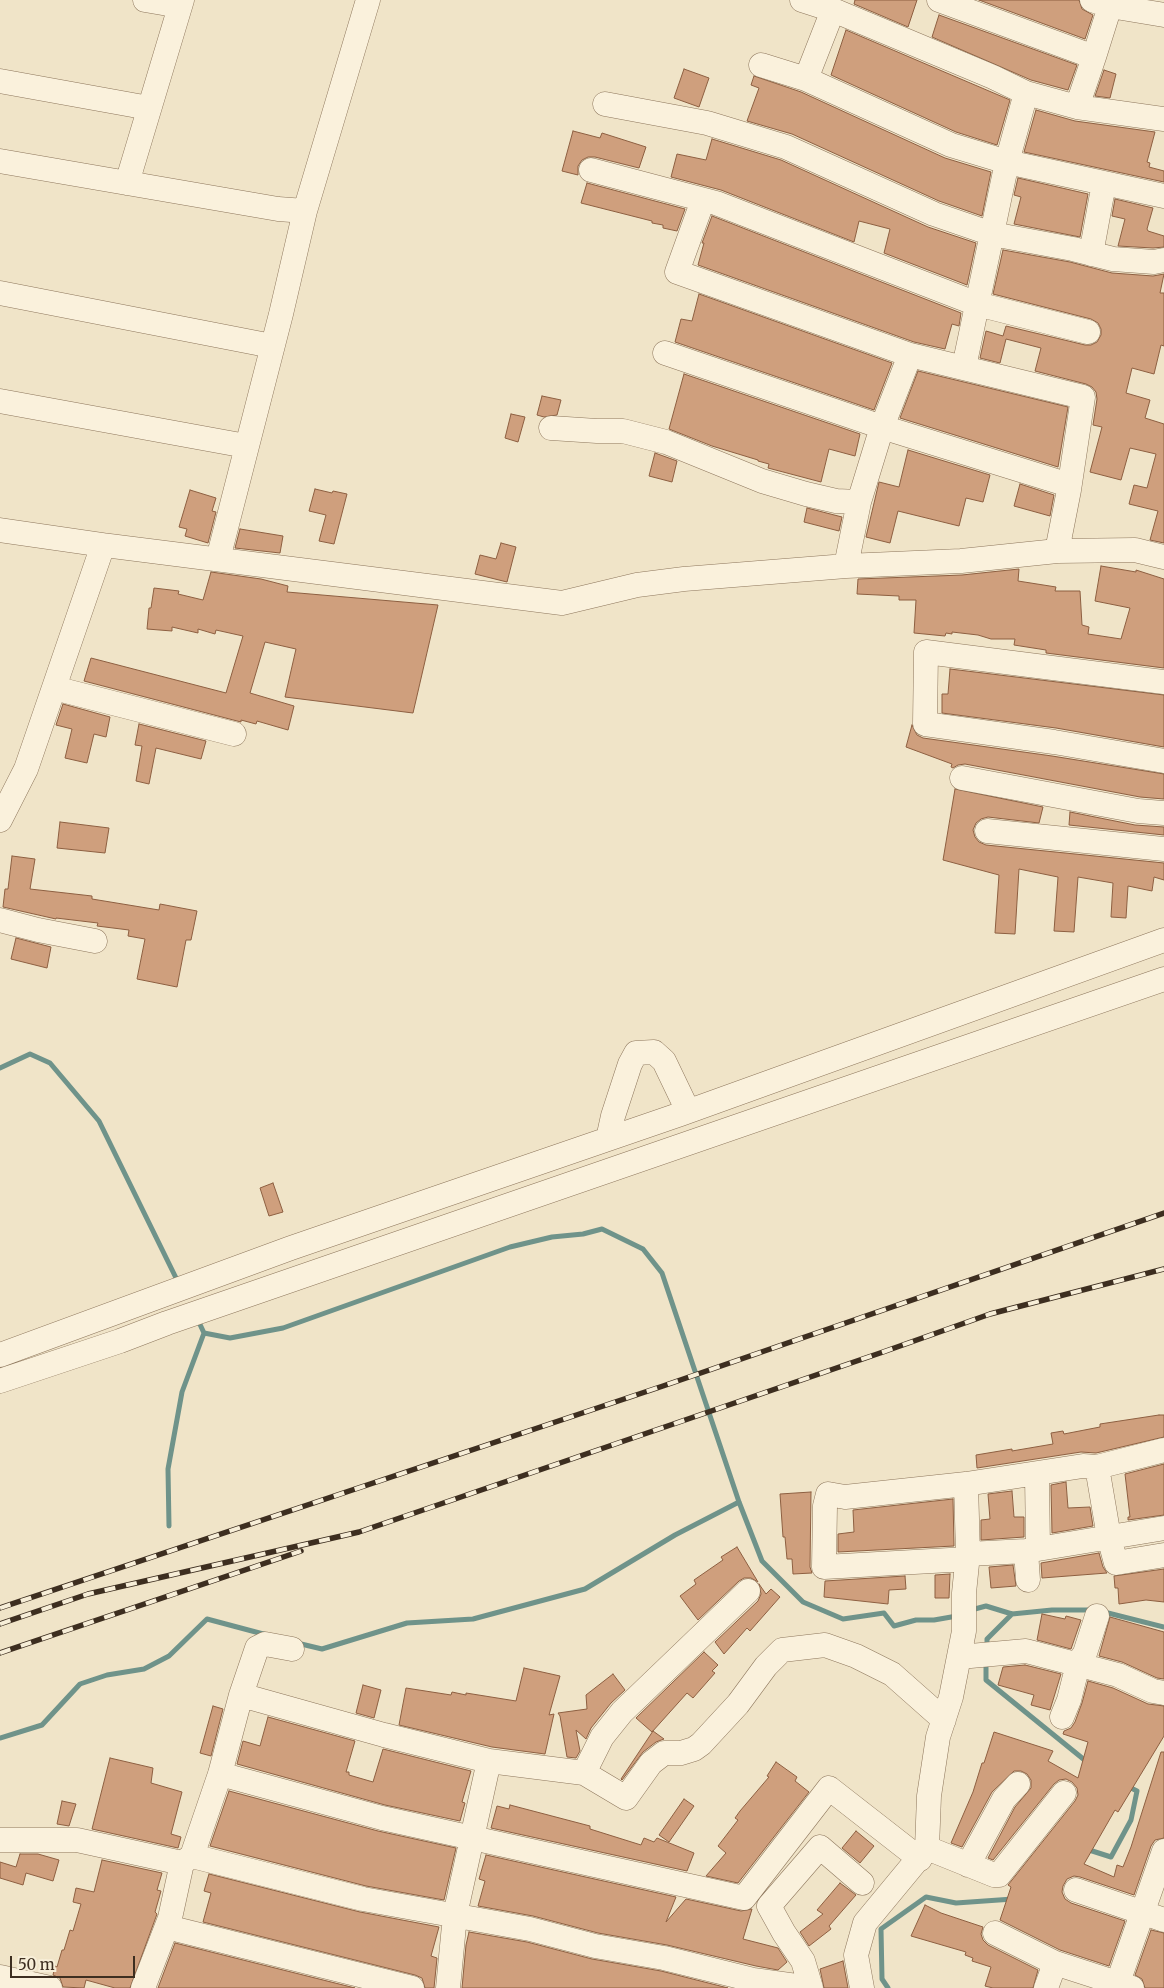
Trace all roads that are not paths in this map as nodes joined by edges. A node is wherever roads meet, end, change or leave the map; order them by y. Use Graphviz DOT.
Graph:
graph roads {
  1 [pos="145,0"];
  2 [pos="368,0"];
  3 [pos="802,0"];
  4 [pos="939,0"];
  5 [pos="1098,2"];
  6 [pos="181,3"];
  7 [pos="833,10"];
  8 [pos="1164,15"];
  9 [pos="1094,57"];
  10 [pos="761,65"];
  11 [pos="806,79"];
  12 [pos="0,81"];
  13 [pos="1026,94"];
  14 [pos="605,104"];
  15 [pos="1077,107"];
  16 [pos="149,108"];
  17 [pos="1164,119"];
  18 [pos="0,161"];
  19 [pos="1007,162"];
  20 [pos="591,170"];
  21 [pos="127,183"];
  22 [pos="1104,183"];
  23 [pos="1164,196"];
  24 [pos="703,200"];
  25 [pos="305,210"];
  26 [pos="992,234"];
  27 [pos="1091,254"];
  28 [pos="1164,260"];
  29 [pos="0,293"];
  30 [pos="977,304"];
  31 [pos="1088,332"];
  32 [pos="272,346"];
  33 [pos="665,354"];
  34 [pos="910,355"];
  35 [pos="964,367"];
  36 [pos="0,401"];
  37 [pos="882,427"];
  38 [pos="551,428"];
  39 [pos="246,446"];
  40 [pos="1069,484"];
  41 [pos="859,502"];
  42 [pos="0,530"];
  43 [pos="103,545"];
  44 [pos="1057,551"];
  45 [pos="1164,557"];
  46 [pos="218,559"];
  47 [pos="846,566"];
  48 [pos="1164,682"];
  49 [pos="54,688"];
  50 [pos="234,734"];
  51 [pos="1164,761"];
  52 [pos="962,778"];
  53 [pos="1164,813"];
  54 [pos="0,820"];
  55 [pos="987,831"];
  56 [pos="1164,849"];
  57 [pos="0,920"];
  58 [pos="95,940"];
  59 [pos="1164,940"];
  60 [pos="1164,979"];
  61 [pos="688,1111"];
  62 [pos="608,1139"];
  63 [pos="0,1355"];
  64 [pos="0,1381"];
  65 [pos="1164,1450"];
  66 [pos="1097,1467"];
  67 [pos="1037,1474"];
  68 [pos="966,1484"];
  69 [pos="1164,1528"];
  70 [pos="1109,1537"];
  71 [pos="1032,1550"];
  72 [pos="1164,1556"];
  73 [pos="968,1557"];
  74 [pos="1028,1580"];
  75 [pos="748,1591"];
  76 [pos="1098,1616"];
  77 [pos="292,1649"];
  78 [pos="959,1657"];
  79 [pos="1078,1664"];
  80 [pos="1164,1693"];
  81 [pos="241,1695"];
  82 [pos="1062,1716"];
  83 [pos="944,1720"];
  84 [pos="489,1761"];
  85 [pos="220,1774"];
  86 [pos="584,1774"];
  87 [pos="1018,1784"];
  88 [pos="1064,1793"];
  89 [pos="471,1838"];
  90 [pos="0,1840"];
  91 [pos="1164,1851"];
  92 [pos="923,1853"];
  93 [pos="187,1859"];
  94 [pos="968,1865"];
  95 [pos="862,1883"];
  96 [pos="1076,1890"];
  97 [pos="455,1915"];
  98 [pos="1153,1916"];
  99 [pos="166,1927"];
  100 [pos="995,1933"];
  101 [pos="1055,1963"];
  102 [pos="7,1981"];
  103 [pos="1122,1986"];
  104 [pos="43,1987"];
  105 [pos="143,1988"];
  106 [pos="412,1988"];
  107 [pos="448,1988"];
  108 [pos="862,1988"];
  109 [pos="1046,1988"];
  1 -- 6 [label="street"];
  2 -- 25 [label="street"];
  3 -- 7 [label="street"];
  4 -- 9 [label="street"];
  5 -- 8 [label="street"];
  5 -- 9 [label="street"];
  6 -- 16 [label="street"];
  7 -- 11 [label="street"];
  7 -- 13 [label="street"];
  9 -- 15 [label="street"];
  10 -- 11 [label="street"];
  11 -- 19 [label="street"];
  12 -- 16 [label="street"];
  13 -- 15 [label="street"];
  13 -- 19 [label="street"];
  14 -- 26 [label="street"];
  15 -- 17 [label="street"];
  16 -- 21 [label="street"];
  18 -- 21 [label="street"];
  19 -- 22 [label="street"];
  19 -- 26 [label="street"];
  20 -- 24 [label="street"];
  21 -- 25 [label="street"];
  22 -- 23 [label="street"];
  22 -- 27 [label="street"];
  24 -- 30 [label="street"];
  24 -- 34 [label="street"];
  25 -- 32 [label="street"];
  26 -- 27 [label="street"];
  26 -- 30 [label="street"];
  27 -- 28 [label="street"];
  29 -- 32 [label="street"];
  30 -- 31 [label="street"];
  30 -- 35 [label="street"];
  32 -- 39 [label="street"];
  33 -- 37 [label="street"];
  34 -- 35 [label="street"];
  34 -- 37 [label="street"];
  35 -- 40 [label="street"];
  36 -- 39 [label="street"];
  37 -- 40 [label="street"];
  37 -- 41 [label="street"];
  38 -- 41 [label="street"];
  39 -- 46 [label="street"];
  40 -- 44 [label="street"];
  41 -- 47 [label="street"];
  42 -- 43 [label="street"];
  43 -- 46 [label="street"];
  43 -- 49 [label="street"];
  44 -- 45 [label="street"];
  44 -- 47 [label="street"];
  46 -- 47 [label="street"];
  48 -- 51 [label="street"];
  49 -- 50 [label="street"];
  49 -- 54 [label="street"];
  52 -- 53 [label="street"];
  55 -- 56 [label="street"];
  57 -- 58 [label="street"];
  59 -- 61 [label="street"];
  60 -- 64 [label="street"];
  61 -- 62 [label="street"];
  61 -- 62 [label="street"];
  62 -- 63 [label="street"];
  65 -- 66 [label="street"];
  66 -- 67 [label="street"];
  66 -- 70 [label="street"];
  67 -- 68 [label="street"];
  67 -- 71 [label="street"];
  68 -- 73 [label="street"];
  68 -- 73 [label="street"];
  69 -- 70 [label="street"];
  70 -- 71 [label="street"];
  70 -- 72 [label="street"];
  71 -- 73 [label="street"];
  71 -- 74 [label="street"];
  73 -- 78 [label="street"];
  75 -- 86 [label="street"];
  76 -- 79 [label="street"];
  77 -- 81 [label="street"];
  78 -- 79 [label="street"];
  78 -- 83 [label="street"];
  79 -- 80 [label="street"];
  79 -- 82 [label="street"];
  81 -- 84 [label="street"];
  81 -- 85 [label="street"];
  83 -- 86 [label="street"];
  83 -- 92 [label="street"];
  84 -- 86 [label="street"];
  84 -- 89 [label="street"];
  85 -- 89 [label="street"];
  85 -- 93 [label="street"];
  87 -- 94 [label="street"];
  88 -- 94 [label="street"];
  89 -- 92 [label="street"];
  89 -- 97 [label="street"];
  90 -- 93 [label="street"];
  91 -- 98 [label="street"];
  92 -- 94 [label="street"];
  92 -- 108 [label="street"];
  93 -- 97 [label="street"];
  93 -- 99 [label="street"];
  95 -- 97 [label="street"];
  96 -- 98 [label="street"];
  97 -- 107 [label="street"];
  98 -- 103 [label="street"];
  99 -- 105 [label="street"];
  99 -- 106 [label="street"];
  100 -- 101 [label="street"];
  101 -- 103 [label="street"];
  101 -- 109 [label="street"];
  102 -- 104 [label="street"];
}
